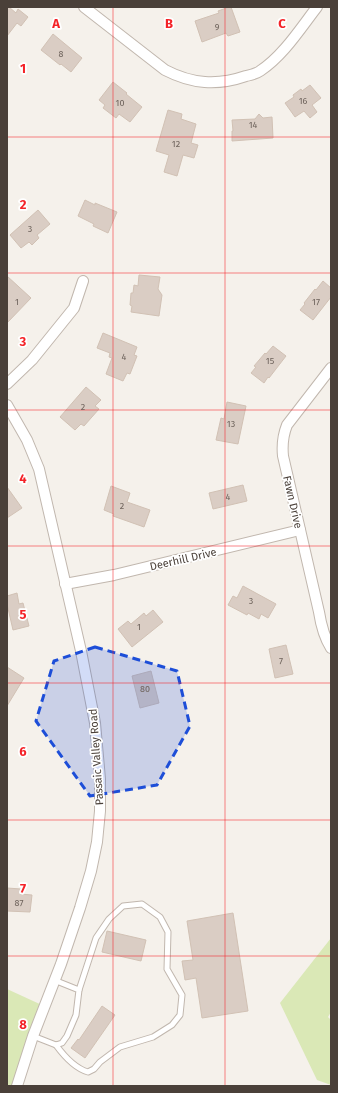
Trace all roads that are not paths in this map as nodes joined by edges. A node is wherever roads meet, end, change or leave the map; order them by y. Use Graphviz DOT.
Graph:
graph roads {
  1 [pos="84,7"];
  2 [pos="318,7"];
  3 [pos="83,281"];
  4 [pos="331,368"];
  5 [pos="7,384"];
  6 [pos="7,405"];
  7 [pos="300,530"];
  8 [pos="65,584"];
  9 [pos="331,648"];
  10 [pos="54,980"];
  11 [pos="79,990"];
  12 [pos="33,1036"];
  13 [pos="56,1045"];
  14 [pos="17,1086"];
  1 -- 2 [label="street"];
  3 -- 5 [label="street"];
  4 -- 7 [label="street, Fawn Drive"];
  6 -- 8 [label="street, Passaic Valley Road"];
  7 -- 8 [label="street, Deerhill Drive"];
  7 -- 9 [label="street, Fawn Drive"];
  8 -- 10 [label="street, Passaic Valley Road"];
  10 -- 11 [label="lane"];
  10 -- 12 [label="street, Passaic Valley Road"];
  11 -- 13 [label="lane"];
  11 -- 13 [label="lane"];
  12 -- 13 [label="lane"];
  12 -- 14 [label="street, Passaic Valley Road"];
}
